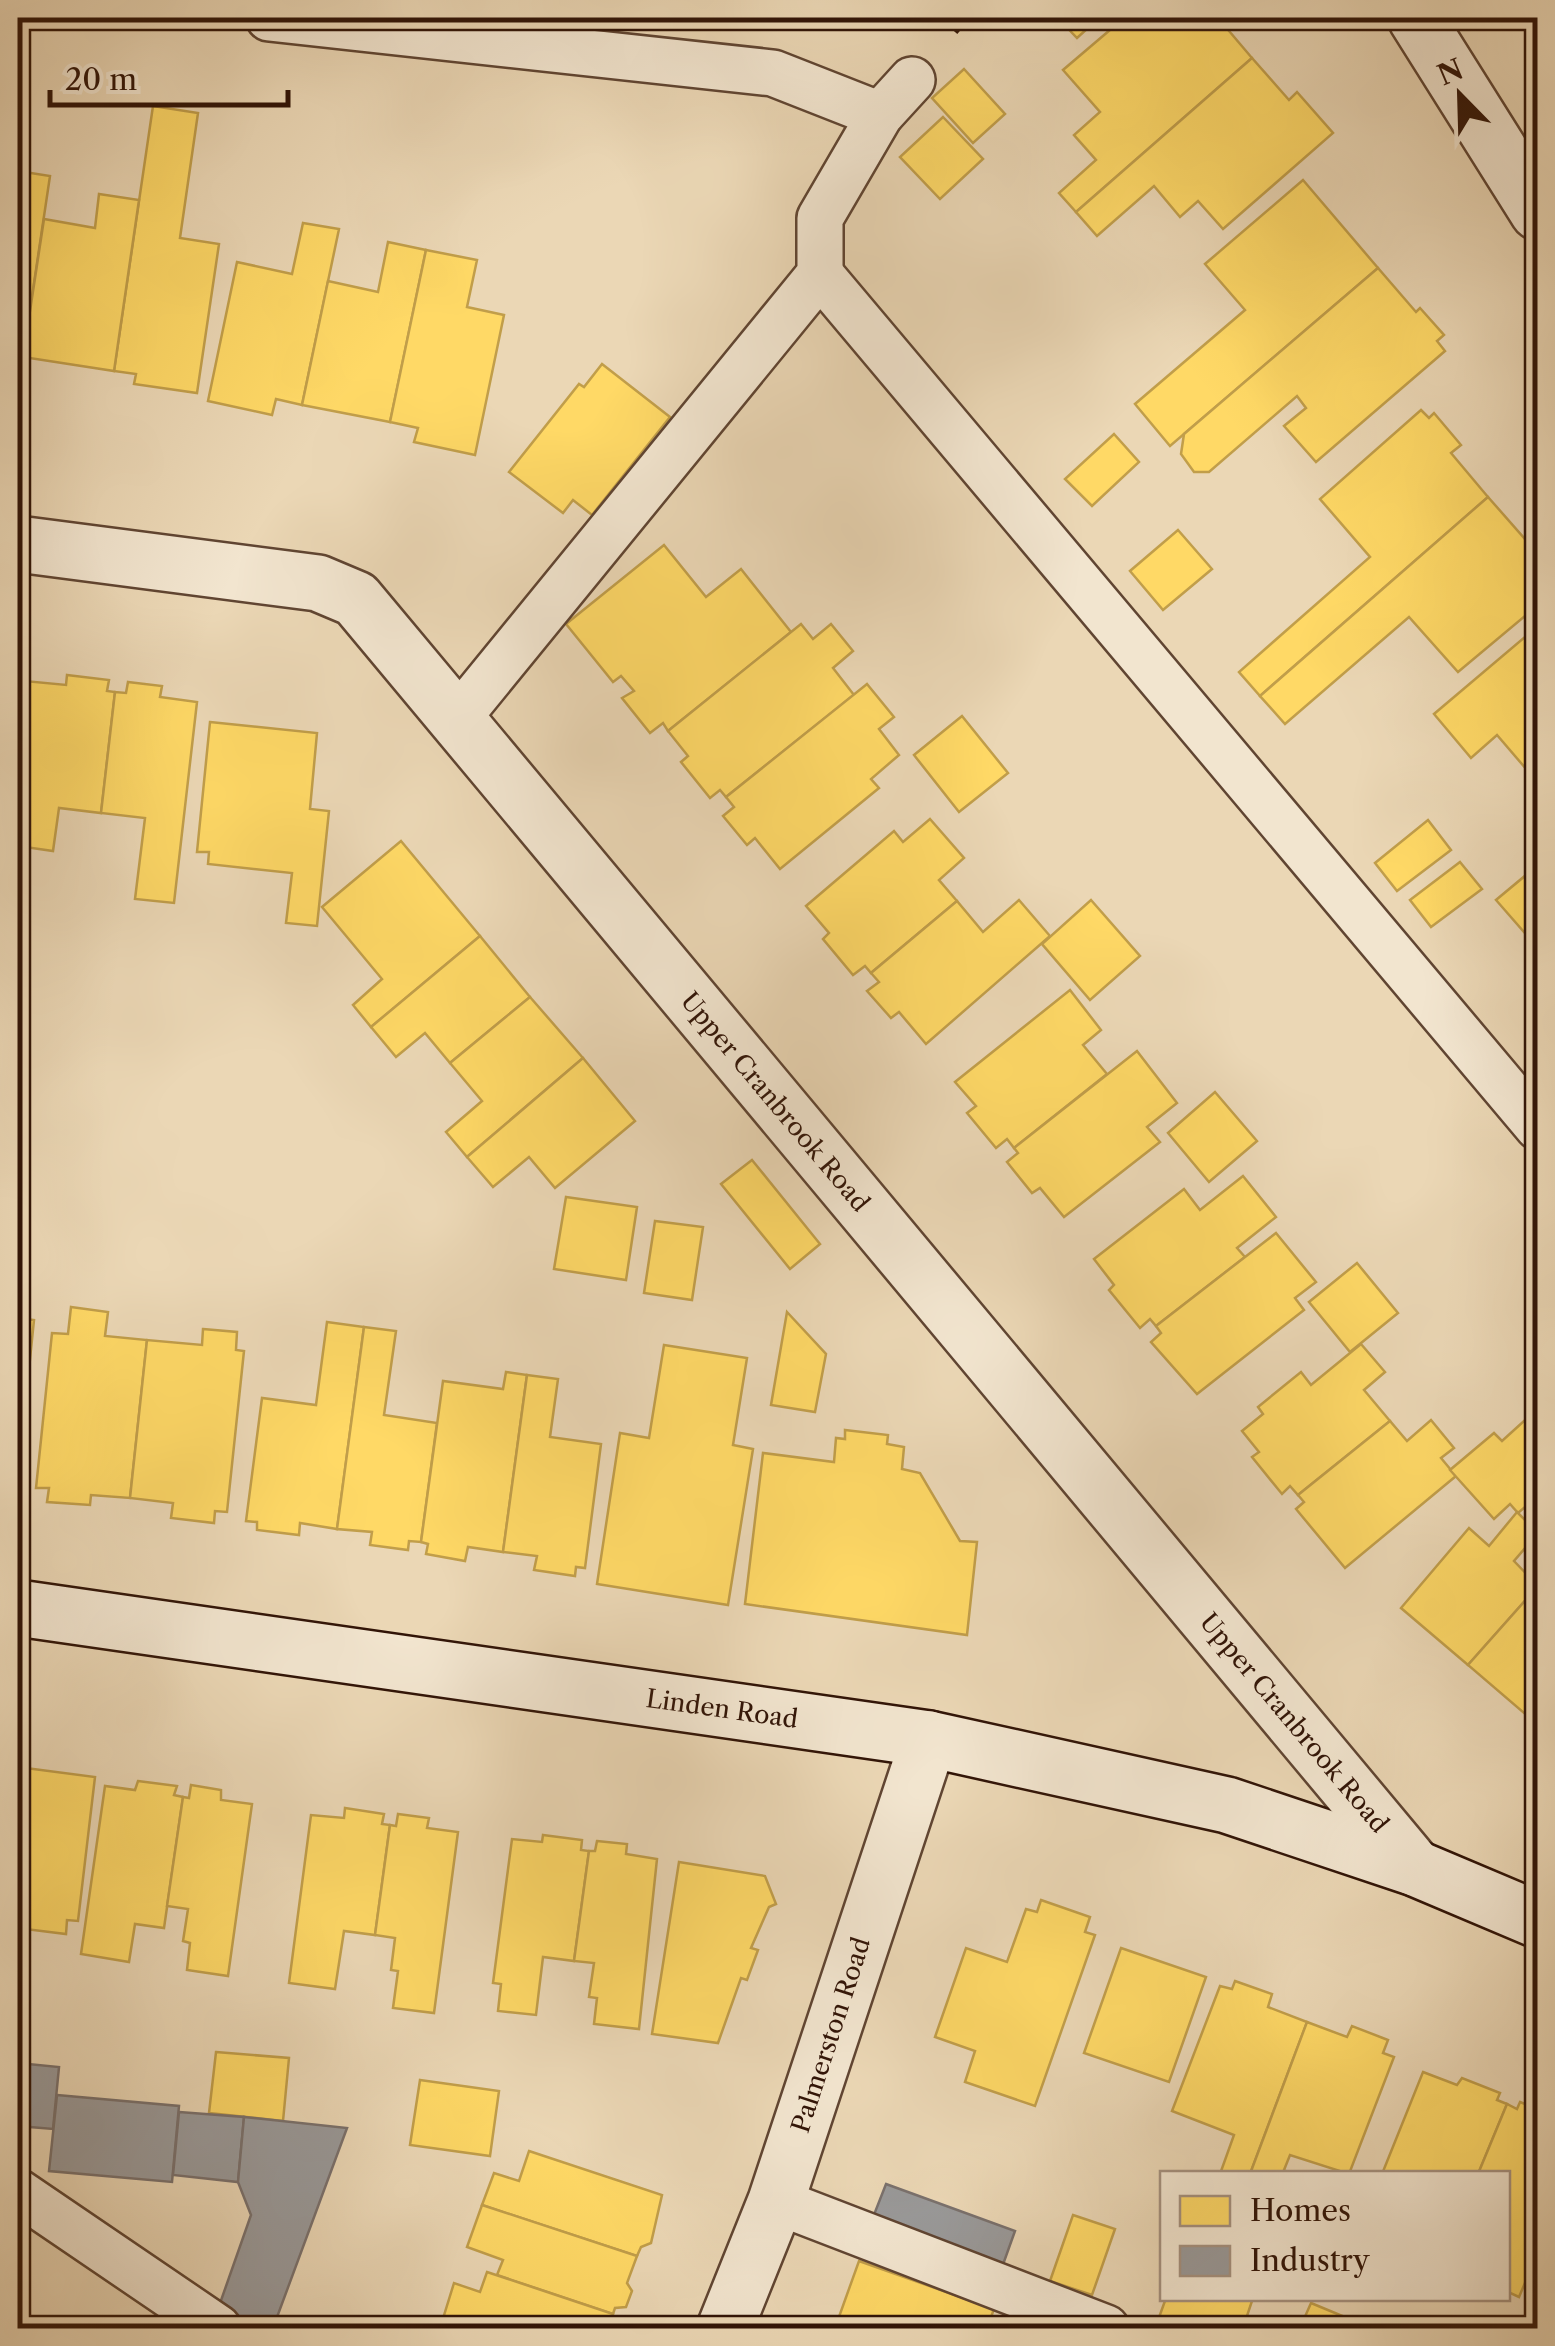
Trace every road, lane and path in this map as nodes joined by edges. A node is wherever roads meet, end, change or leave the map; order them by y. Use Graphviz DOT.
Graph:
graph roads {
  1 [pos="269,18"];
  2 [pos="1416,18"];
  3 [pos="912,80"];
  4 [pos="880,115"];
  5 [pos="1538,212"];
  6 [pos="820,274"];
  7 [pos="18,544"];
  8 [pos="456,720"];
  9 [pos="1538,1127"];
  10 [pos="18,1608"];
  11 [pos="929,1739"];
  12 [pos="1415,1868"];
  13 [pos="1538,1920"];
  14 [pos="18,2192"];
  15 [pos="776,2201"];
  16 [pos="218,2328"];
  17 [pos="725,2328"];
  18 [pos="1106,2328"];
  1 -- 4 [label="lane"];
  2 -- 5 [label="street"];
  3 -- 4 [label="lane"];
  4 -- 6 [label="lane"];
  6 -- 8 [label="lane"];
  6 -- 9 [label="lane"];
  7 -- 8 [label="street, Upper Cranbrook Road"];
  8 -- 12 [label="street, Upper Cranbrook Road"];
  10 -- 11 [label="street, Linden Road"];
  11 -- 12 [label="street, Linden Road"];
  11 -- 15 [label="street, Palmerston Road"];
  12 -- 13 [label="street, Linden Road"];
  14 -- 16 [label="lane"];
  15 -- 17 [label="street, Palmerston Road"];
  15 -- 18 [label="lane"];
}
